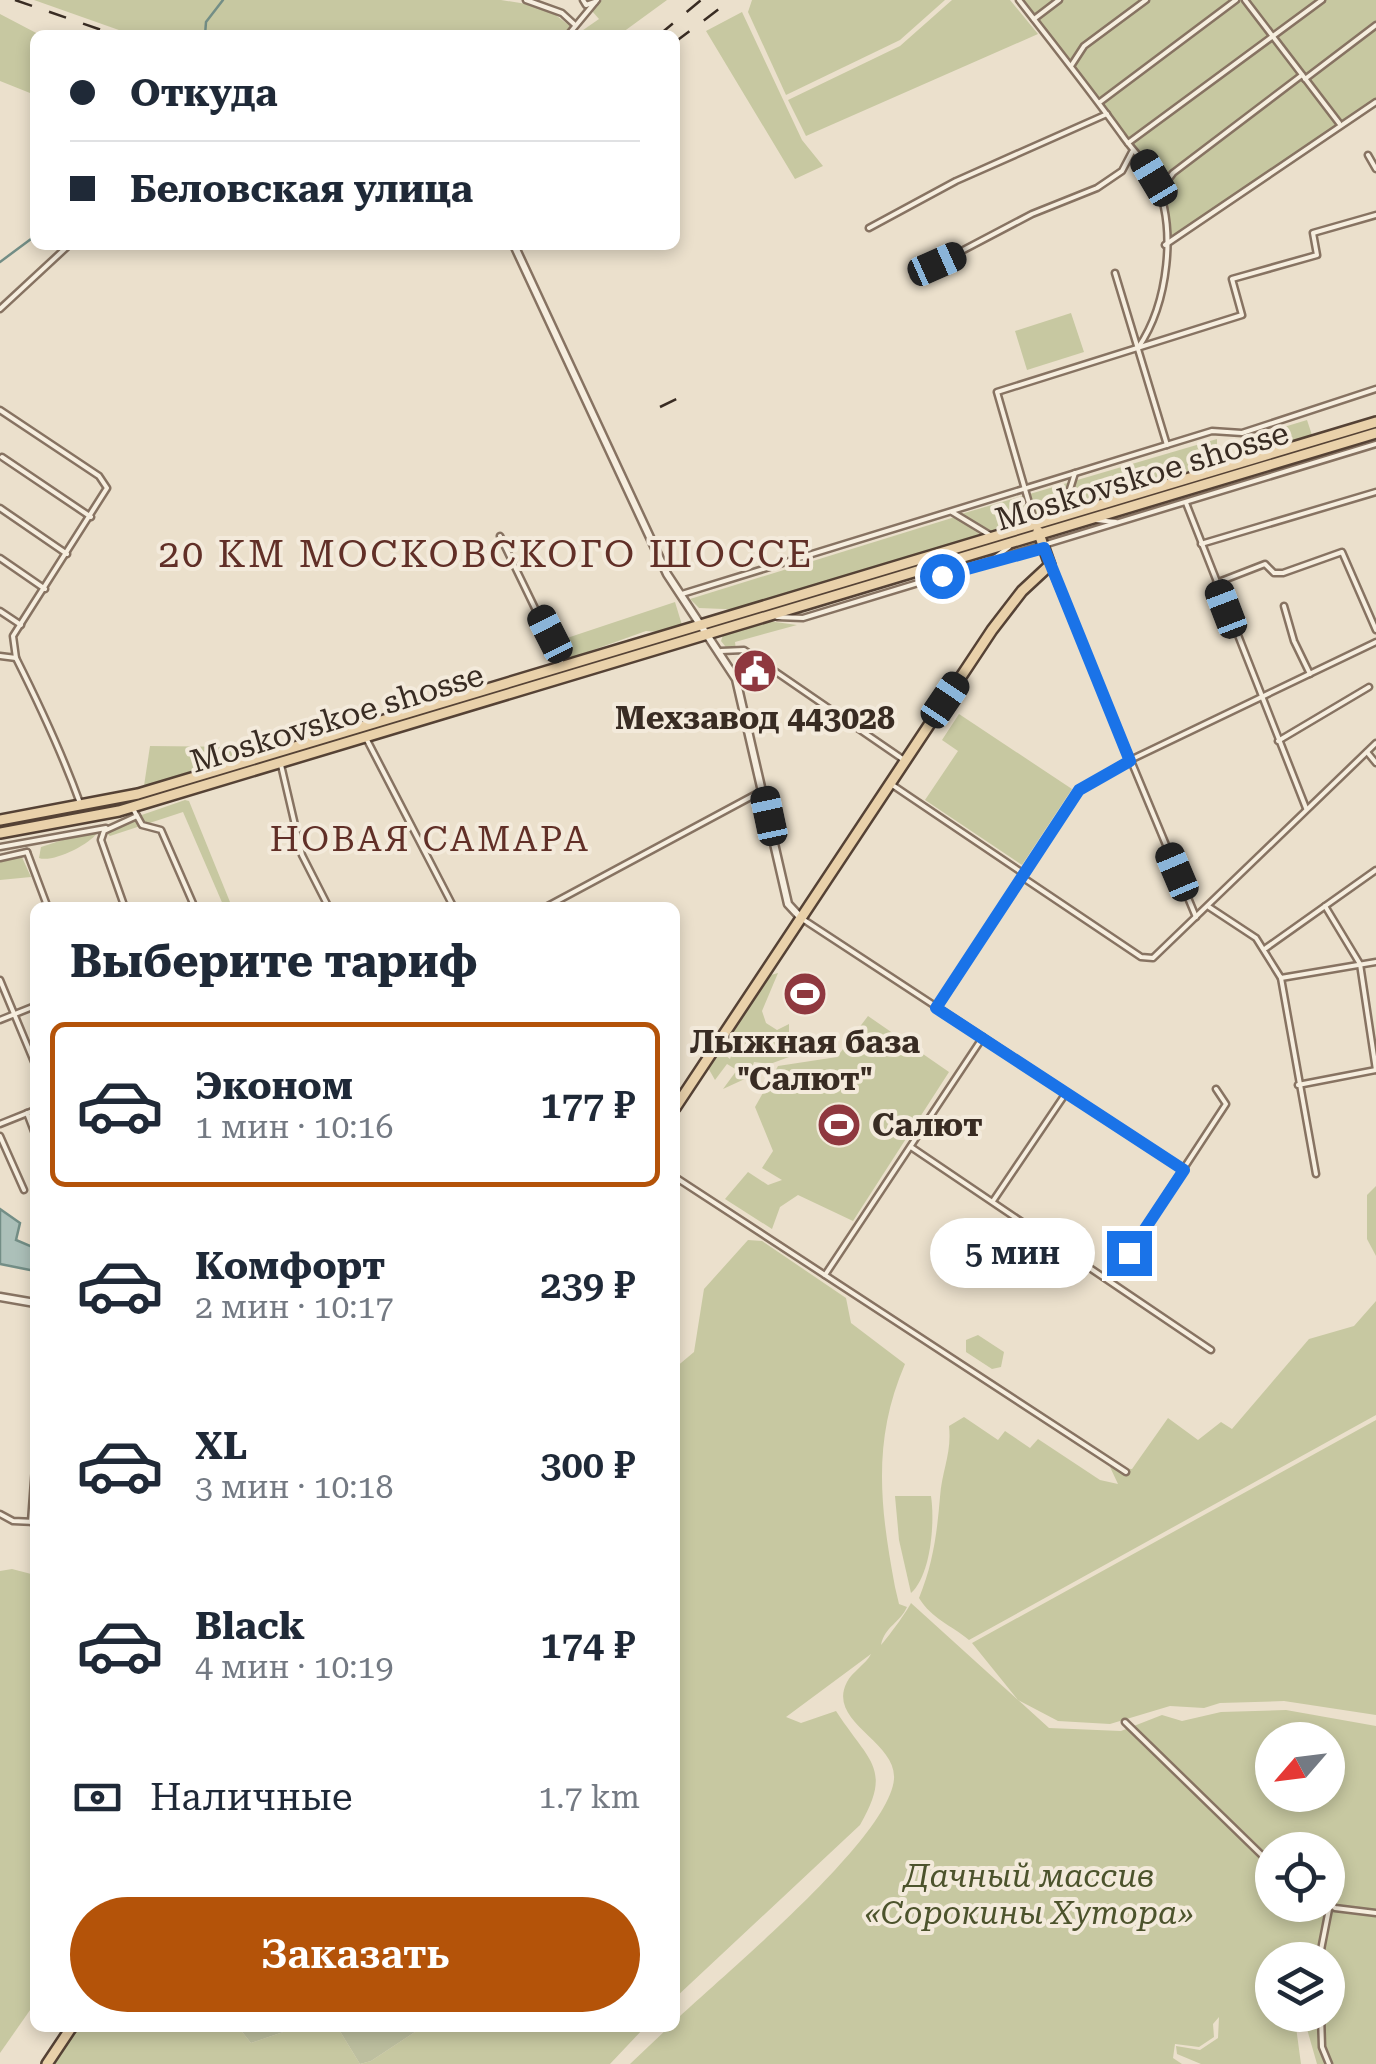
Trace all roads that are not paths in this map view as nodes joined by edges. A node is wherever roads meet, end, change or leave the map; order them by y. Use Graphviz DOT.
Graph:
graph roads {
  1 [pos="526,0"];
  2 [pos="582,0"];
  3 [pos="1020,0"];
  4 [pos="1059,0"];
  5 [pos="1146,0"];
  6 [pos="1236,0"];
  7 [pos="1245,0"];
  8 [pos="1322,0"];
  9 [pos="596,1"];
  10 [pos="1034,19"];
  11 [pos="574,24"];
  12 [pos="1376,25"];
  13 [pos="571,30"];
  14 [pos="1272,37"];
  15 [pos="1071,66"];
  16 [pos="1304,77"];
  17 [pos="1099,102"];
  18 [pos="1376,102"];
  19 [pos="1107,114"];
  20 [pos="1340,125"];
  21 [pos="1128,144"];
  22 [pos="1133,150"];
  23 [pos="1368,155"];
  24 [pos="1376,169"];
  25 [pos="1159,192"];
  26 [pos="1376,215"];
  27 [pos="869,228"];
  28 [pos="1165,245"];
  29 [pos="64,250"];
  30 [pos="516,250"];
  31 [pos="1115,272"];
  32 [pos="914,276"];
  33 [pos="0,308"];
  34 [pos="1138,348"];
  35 [pos="1376,389"];
  36 [pos="0,410"];
  37 [pos="1372,428"];
  38 [pos="1355,433"];
  39 [pos="1376,444"];
  40 [pos="1166,445"];
  41 [pos="2,457"];
  42 [pos="1258,468"];
  43 [pos="1075,473"];
  44 [pos="1234,486"];
  45 [pos="1024,488"];
  46 [pos="1376,492"];
  47 [pos="1186,502"];
  48 [pos="0,508"];
  49 [pos="952,512"];
  50 [pos="1062,516"];
  51 [pos="91,517"];
  52 [pos="1090,520"];
  53 [pos="1121,522"];
  54 [pos="1037,529"];
  55 [pos="500,536"];
  56 [pos="993,536"];
  57 [pos="1015,542"];
  58 [pos="1201,544"];
  59 [pos="1044,548"];
  60 [pos="67,554"];
  61 [pos="0,558"];
  62 [pos="989,562"];
  63 [pos="1050,565"];
  64 [pos="1216,583"];
  65 [pos="46,589"];
  66 [pos="678,595"];
  67 [pos="1284,606"];
  68 [pos="0,611"];
  69 [pos="765,616"];
  70 [pos="21,625"];
  71 [pos="703,629"];
  72 [pos="1376,630"];
  73 [pos="1376,642"];
  74 [pos="721,651"];
  75 [pos="0,656"];
  76 [pos="16,658"];
  77 [pos="562,666"];
  78 [pos="1310,674"];
  79 [pos="1368,688"];
  80 [pos="1260,698"];
  81 [pos="363,731"];
  82 [pos="1277,741"];
  83 [pos="1376,743"];
  84 [pos="1367,752"];
  85 [pos="904,760"];
  86 [pos="280,761"];
  87 [pos="1130,761"];
  88 [pos="1376,763"];
  89 [pos="890,783"];
  90 [pos="763,790"];
  91 [pos="116,799"];
  92 [pos="137,805"];
  93 [pos="81,807"];
  94 [pos="1306,808"];
  95 [pos="119,811"];
  96 [pos="0,820"];
  97 [pos="116,826"];
  98 [pos="0,833"];
  99 [pos="28,843"];
  100 [pos="0,847"];
  101 [pos="27,852"];
  102 [pos="0,858"];
  103 [pos="1376,870"];
  104 [pos="1023,876"];
  105 [pos="46,902"];
  106 [pos="123,902"];
  107 [pos="192,902"];
  108 [pos="326,902"];
  109 [pos="451,902"];
  110 [pos="555,902"];
  111 [pos="1207,906"];
  112 [pos="1325,906"];
  113 [pos="1196,917"];
  114 [pos="802,918"];
  115 [pos="1264,950"];
  116 [pos="1376,962"];
  117 [pos="1360,964"];
  118 [pos="1281,978"];
  119 [pos="0,980"];
  120 [pos="30,1008"];
  121 [pos="936,1008"];
  122 [pos="15,1014"];
  123 [pos="0,1020"];
  124 [pos="982,1037"];
  125 [pos="30,1052"];
  126 [pos="1376,1070"];
  127 [pos="1298,1085"];
  128 [pos="1216,1089"];
  129 [pos="1066,1093"];
  130 [pos="680,1101"];
  131 [pos="30,1112"];
  132 [pos="27,1113"];
  133 [pos="30,1121"];
  134 [pos="0,1124"];
  135 [pos="0,1136"];
  136 [pos="911,1148"];
  137 [pos="1184,1170"];
  138 [pos="1316,1174"];
  139 [pos="680,1179"];
  140 [pos="24,1190"];
  141 [pos="992,1202"];
  142 [pos="824,1277"];
  143 [pos="1110,1281"];
  144 [pos="0,1297"];
  145 [pos="30,1302"];
  146 [pos="1212,1350"];
  147 [pos="1126,1472"];
  148 [pos="0,1514"];
  149 [pos="30,1522"];
  150 [pos="1125,1722"];
  151 [pos="1255,1848"];
  152 [pos="1345,1906"];
  153 [pos="1376,1912"];
  154 [pos="68,2032"];
  155 [pos="1322,2032"];
  156 [pos="47,2064"];
  157 [pos="1329,2064"];
  1 -- 11 [label="street"];
  2 -- 9 [label="street"];
  3 -- 10 [label="street"];
  4 -- 10 [label="street"];
  5 -- 15 [label="street"];
  6 -- 17 [label="street"];
  7 -- 14 [label="street"];
  8 -- 14 [label="street"];
  9 -- 11 [label="street"];
  10 -- 15 [label="street"];
  11 -- 13 [label="street"];
  12 -- 16 [label="street"];
  14 -- 16 [label="street"];
  14 -- 21 [label="street"];
  15 -- 17 [label="street"];
  16 -- 20 [label="street"];
  16 -- 25 [label="street"];
  17 -- 19 [label="street"];
  18 -- 20 [label="street"];
  19 -- 21 [label="street"];
  19 -- 27 [label="street"];
  20 -- 28 [label="street"];
  21 -- 22 [label="street"];
  22 -- 25 [label="street"];
  22 -- 32 [label="street"];
  23 -- 24 [label="street"];
  25 -- 28 [label="street"];
  26 -- 34 [label="street"];
  28 -- 34 [label="street"];
  29 -- 33 [label="street"];
  30 -- 66 [label="street"];
  31 -- 34 [label="street"];
  34 -- 40 [label="street"];
  34 -- 45 [label="street"];
  35 -- 40 [label="street"];
  36 -- 51 [label="street"];
  37 -- 38 [label="main road, Moskovskoe shosse"];
  38 -- 42 [label="main road, Moskovskoe shosse"];
  38 -- 50 [label="main road, Moskovskoe shosse"];
  39 -- 44 [label="street"];
  40 -- 43 [label="street"];
  41 -- 51 [label="street"];
  42 -- 44 [label="street"];
  42 -- 52 [label="main road, Moskovskoe shosse"];
  43 -- 45 [label="street"];
  43 -- 50 [label="street"];
  44 -- 47 [label="street"];
  45 -- 49 [label="street"];
  45 -- 54 [label="street"];
  46 -- 58 [label="street"];
  47 -- 53 [label="street"];
  47 -- 58 [label="street"];
  48 -- 60 [label="street"];
  49 -- 56 [label="street"];
  49 -- 66 [label="street"];
  50 -- 54 [label="main road, Moskovskoe shosse"];
  51 -- 60 [label="street"];
  52 -- 53 [label="street"];
  52 -- 54 [label="main road, Moskovskoe shosse"];
  53 -- 59 [label="street"];
  54 -- 56 [label="main road, Moskovskoe shosse"];
  54 -- 57 [label="main road, Moskovskoe shosse"];
  54 -- 59 [label="main road"];
  55 -- 77 [label="street"];
  56 -- 71 [label="main road, Moskovskoe shosse"];
  57 -- 62 [label="street"];
  57 -- 69 [label="main road, Moskovskoe shosse"];
  58 -- 64 [label="street"];
  59 -- 62 [label="street"];
  59 -- 63 [label="main road"];
  60 -- 65 [label="street"];
  61 -- 65 [label="street"];
  62 -- 69 [label="street"];
  63 -- 85 [label="main road"];
  63 -- 87 [label="street"];
  64 -- 72 [label="street"];
  64 -- 80 [label="street"];
  65 -- 70 [label="street"];
  66 -- 71 [label="street"];
  67 -- 78 [label="street"];
  68 -- 70 [label="street"];
  69 -- 71 [label="main road, Moskovskoe shosse"];
  70 -- 76 [label="street"];
  71 -- 74 [label="street"];
  71 -- 77 [label="main road, Moskovskoe shosse"];
  71 -- 81 [label="main road, Moskovskoe shosse"];
  73 -- 78 [label="street"];
  74 -- 85 [label="street"];
  74 -- 90 [label="street"];
  75 -- 76 [label="street"];
  76 -- 93 [label="street"];
  77 -- 81 [label="main road, Moskovskoe shosse"];
  78 -- 80 [label="street"];
  79 -- 82 [label="street"];
  80 -- 82 [label="street"];
  80 -- 87 [label="street"];
  81 -- 86 [label="main road, Moskovskoe shosse"];
  81 -- 92 [label="main road, Moskovskoe shosse"];
  81 -- 109 [label="street"];
  82 -- 94 [label="street"];
  83 -- 84 [label="street"];
  84 -- 88 [label="street"];
  84 -- 94 [label="street"];
  85 -- 89 [label="main road"];
  86 -- 92 [label="main road, Moskovskoe shosse"];
  86 -- 108 [label="street"];
  87 -- 104 [label="street"];
  87 -- 113 [label="street"];
  89 -- 104 [label="street"];
  89 -- 114 [label="main road"];
  90 -- 110 [label="street"];
  90 -- 114 [label="street"];
  91 -- 92 [label="main road, Moskovskoe shosse"];
  91 -- 93 [label="main road, Moskovskoe shosse"];
  91 -- 95 [label="main road"];
  92 -- 95 [label="main road, Moskovskoe shosse"];
  92 -- 97 [label="street"];
  92 -- 107 [label="street"];
  93 -- 96 [label="main road, Moskovskoe shosse"];
  94 -- 111 [label="street"];
  95 -- 98 [label="main road, Moskovskoe shosse"];
  97 -- 99 [label="street"];
  97 -- 106 [label="street"];
  99 -- 100 [label="street"];
  99 -- 101 [label="street"];
  101 -- 102 [label="street"];
  101 -- 105 [label="street"];
  103 -- 112 [label="street"];
  104 -- 113 [label="street"];
  104 -- 121 [label="street"];
  111 -- 113 [label="street"];
  111 -- 115 [label="street"];
  112 -- 115 [label="street"];
  112 -- 117 [label="street"];
  114 -- 121 [label="street"];
  114 -- 130 [label="main road"];
  115 -- 118 [label="street"];
  116 -- 117 [label="street"];
  117 -- 118 [label="street"];
  117 -- 126 [label="street"];
  118 -- 127 [label="street"];
  119 -- 122 [label="street"];
  120 -- 122 [label="street"];
  121 -- 124 [label="street"];
  122 -- 123 [label="street"];
  122 -- 125 [label="street"];
  124 -- 129 [label="street"];
  124 -- 136 [label="street"];
  126 -- 127 [label="street"];
  127 -- 138 [label="street"];
  128 -- 137 [label="street"];
  129 -- 137 [label="street"];
  129 -- 141 [label="street"];
  131 -- 132 [label="street"];
  132 -- 133 [label="street"];
  132 -- 134 [label="street"];
  135 -- 140 [label="street"];
  136 -- 141 [label="street"];
  136 -- 142 [label="street"];
  137 -- 143 [label="street"];
  139 -- 142 [label="street"];
  141 -- 143 [label="street"];
  142 -- 147 [label="street"];
  143 -- 146 [label="street"];
  144 -- 145 [label="street"];
  148 -- 149 [label="street"];
  150 -- 151 [label="street"];
  152 -- 153 [label="street"];
  154 -- 156 [label="main road"];
  155 -- 157 [label="street"];
}
